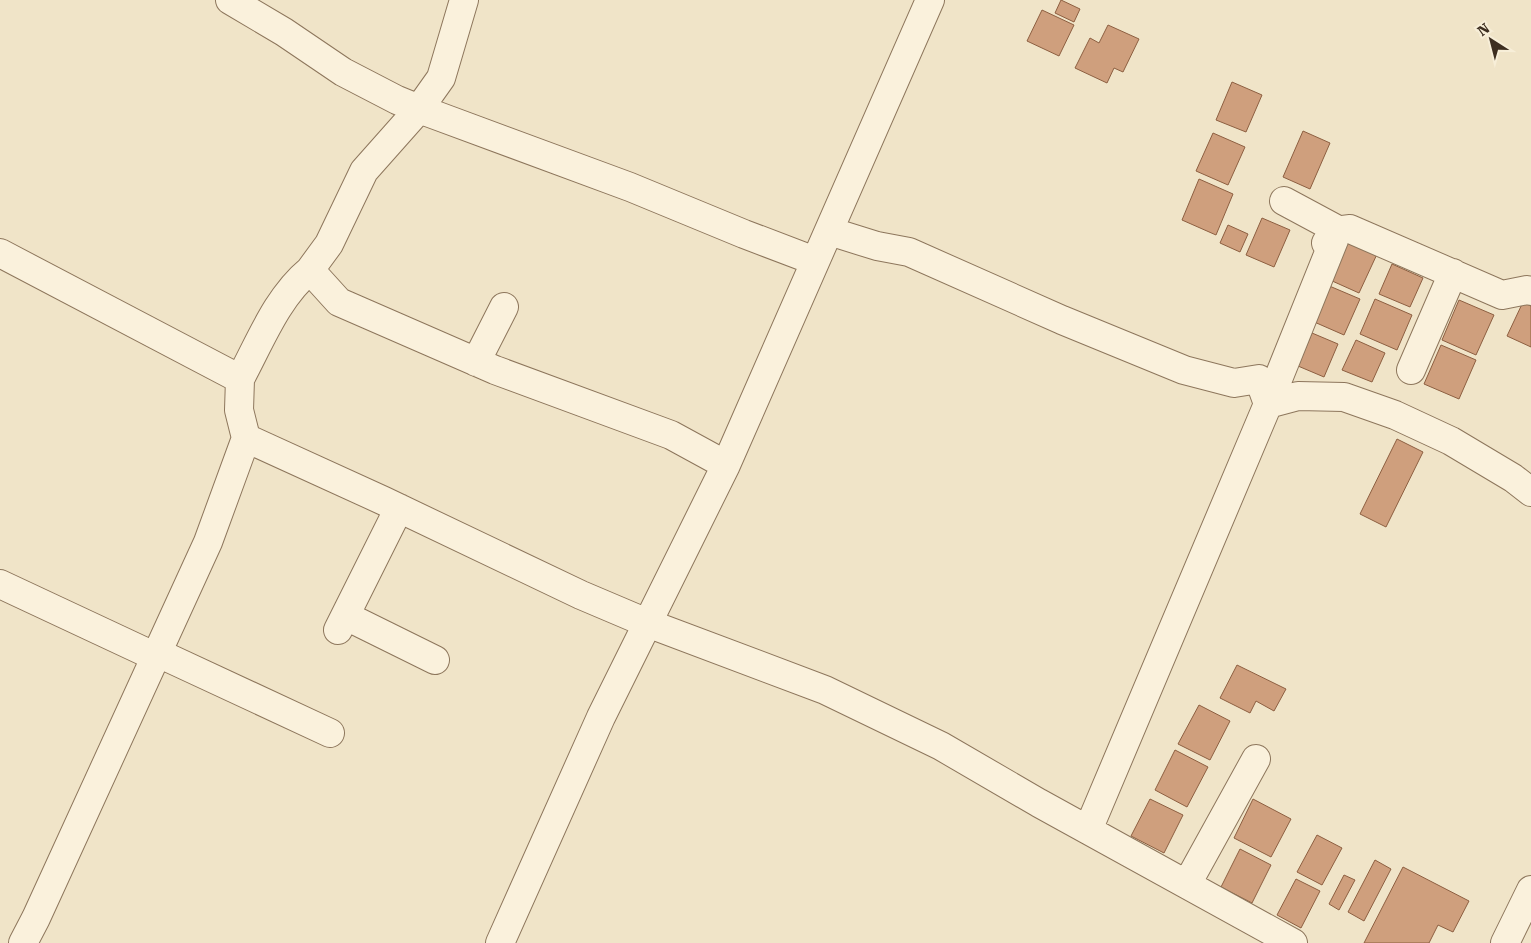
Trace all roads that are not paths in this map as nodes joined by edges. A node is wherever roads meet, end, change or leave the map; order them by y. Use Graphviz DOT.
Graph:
graph roads {
  1 [pos="230,0"];
  2 [pos="464,0"];
  3 [pos="930,0"];
  4 [pos="419,109"];
  5 [pos="1284,201"];
  6 [pos="1338,230"];
  7 [pos="829,231"];
  8 [pos="0,254"];
  9 [pos="816,261"];
  10 [pos="310,270"];
  11 [pos="1453,273"];
  12 [pos="1531,291"];
  13 [pos="504,307"];
  14 [pos="476,362"];
  15 [pos="1411,370"];
  16 [pos="240,379"];
  17 [pos="1259,379"];
  18 [pos="1268,404"];
  19 [pos="246,438"];
  20 [pos="726,465"];
  21 [pos="1531,492"];
  22 [pos="399,508"];
  23 [pos="0,584"];
  24 [pos="647,623"];
  25 [pos="157,655"];
  26 [pos="435,660"];
  27 [pos="330,733"];
  28 [pos="1256,759"];
  29 [pos="1088,830"];
  30 [pos="1187,884"];
  31 [pos="1531,890"];
  32 [pos="23,943"];
  33 [pos="500,943"];
  34 [pos="1293,943"];
  35 [pos="1505,943"];
  1 -- 4 [label="street"];
  2 -- 4 [label="street"];
  3 -- 7 [label="street"];
  4 -- 9 [label="street"];
  4 -- 10 [label="street"];
  5 -- 6 [label="street"];
  6 -- 11 [label="street"];
  6 -- 17 [label="street"];
  6 -- 18 [label="street"];
  7 -- 9 [label="street"];
  7 -- 17 [label="street"];
  8 -- 16 [label="street"];
  9 -- 20 [label="street"];
  10 -- 14 [label="street"];
  10 -- 16 [label="street"];
  11 -- 12 [label="street"];
  11 -- 15 [label="street"];
  13 -- 14 [label="street"];
  14 -- 20 [label="street"];
  16 -- 19 [label="street"];
  17 -- 18 [label="street"];
  18 -- 21 [label="street"];
  18 -- 29 [label="street"];
  19 -- 22 [label="street"];
  19 -- 25 [label="street"];
  20 -- 24 [label="street"];
  22 -- 24 [label="street"];
  22 -- 26 [label="street"];
  23 -- 25 [label="street"];
  24 -- 29 [label="street"];
  24 -- 33 [label="street"];
  25 -- 27 [label="street"];
  25 -- 32 [label="street"];
  28 -- 30 [label="street"];
  29 -- 30 [label="street"];
  30 -- 34 [label="street"];
  31 -- 35 [label="street"];
}
